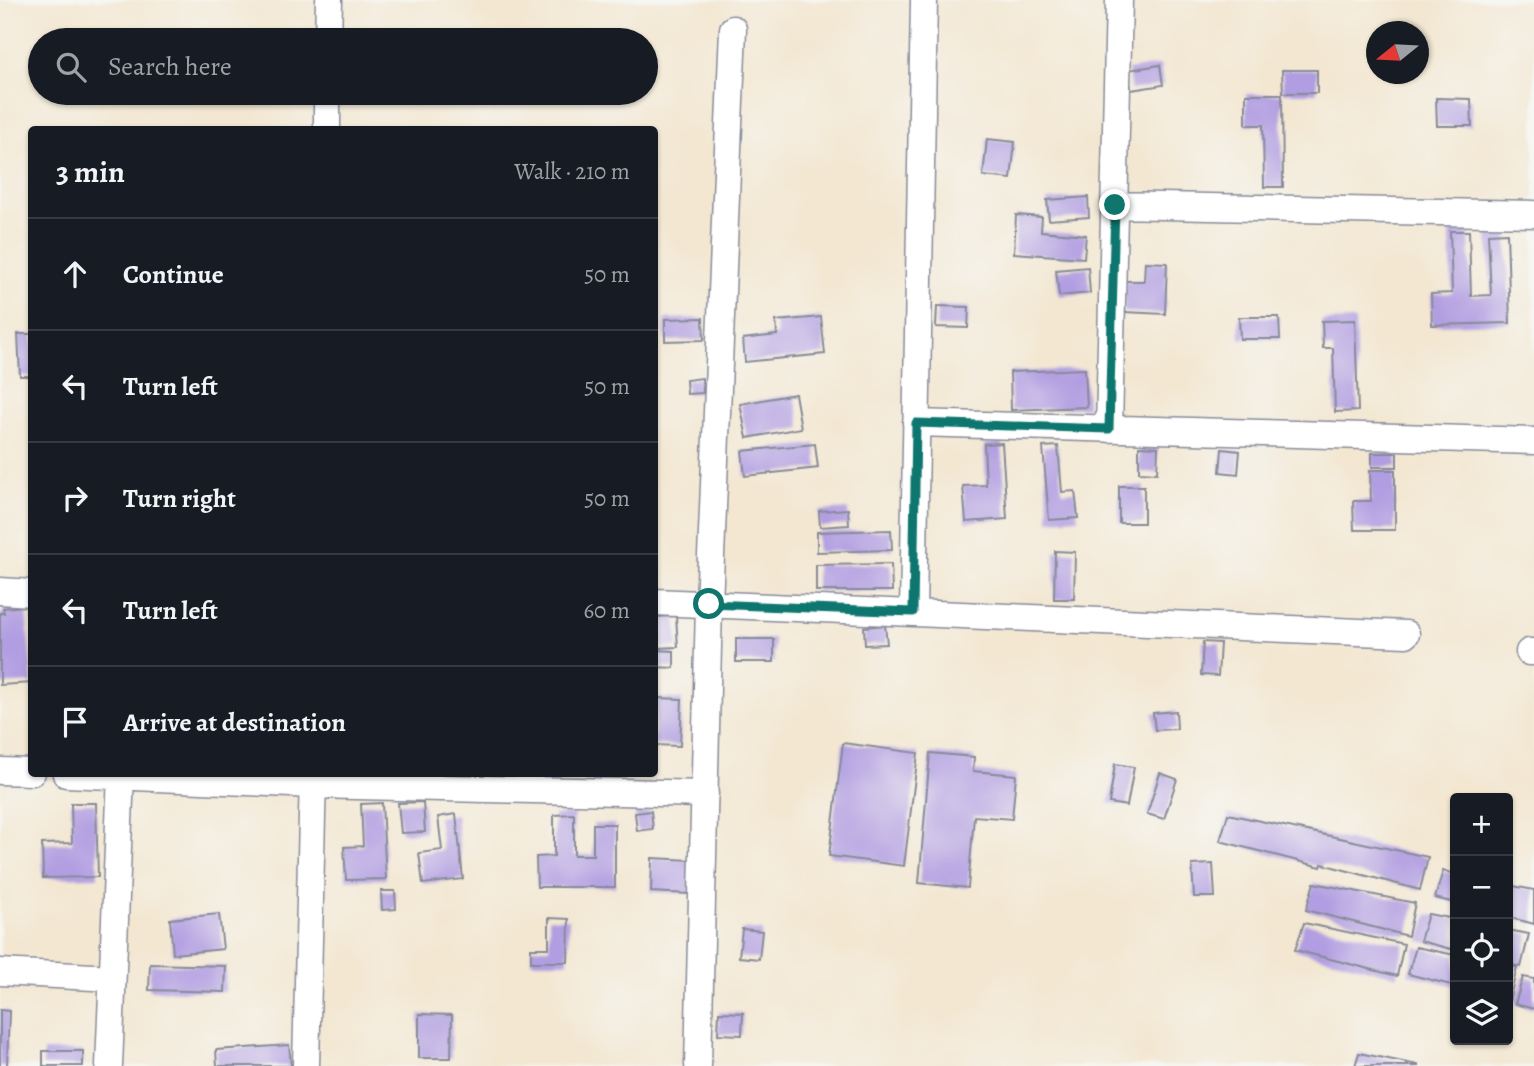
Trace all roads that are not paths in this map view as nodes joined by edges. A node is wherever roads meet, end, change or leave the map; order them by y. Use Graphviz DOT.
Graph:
graph roads {
  1 [pos="329,0"];
  2 [pos="924,0"];
  3 [pos="1119,0"];
  4 [pos="328,28"];
  5 [pos="733,29"];
  6 [pos="327,105"];
  7 [pos="327,126"];
  8 [pos="1115,205"];
  9 [pos="1534,214"];
  10 [pos="916,423"];
  11 [pos="1109,429"];
  12 [pos="1534,441"];
  13 [pos="0,592"];
  14 [pos="28,593"];
  15 [pos="658,602"];
  16 [pos="709,604"];
  17 [pos="913,612"];
  18 [pos="1406,634"];
  19 [pos="0,771"];
  20 [pos="28,772"];
  21 [pos="120,777"];
  22 [pos="216,777"];
  23 [pos="313,779"];
  24 [pos="705,794"];
  25 [pos="0,972"];
  26 [pos="112,978"];
  27 [pos="109,1066"];
  28 [pos="306,1066"];
  29 [pos="698,1066"];
  1 -- 4 [label="street"];
  2 -- 10 [label="street"];
  3 -- 8 [label="street"];
  5 -- 16 [label="street"];
  6 -- 7 [label="street"];
  8 -- 9 [label="street"];
  8 -- 11 [label="street"];
  10 -- 11 [label="street"];
  10 -- 17 [label="street"];
  11 -- 12 [label="street"];
  13 -- 14 [label="street"];
  15 -- 16 [label="street"];
  16 -- 17 [label="street"];
  16 -- 24 [label="street"];
  17 -- 18 [label="street"];
  19 -- 20 [label="street"];
  21 -- 26 [label="street"];
  22 -- 23 [label="street"];
  23 -- 24 [label="street"];
  23 -- 28 [label="street"];
  24 -- 29 [label="street"];
  25 -- 26 [label="street"];
  26 -- 27 [label="street"];
}
